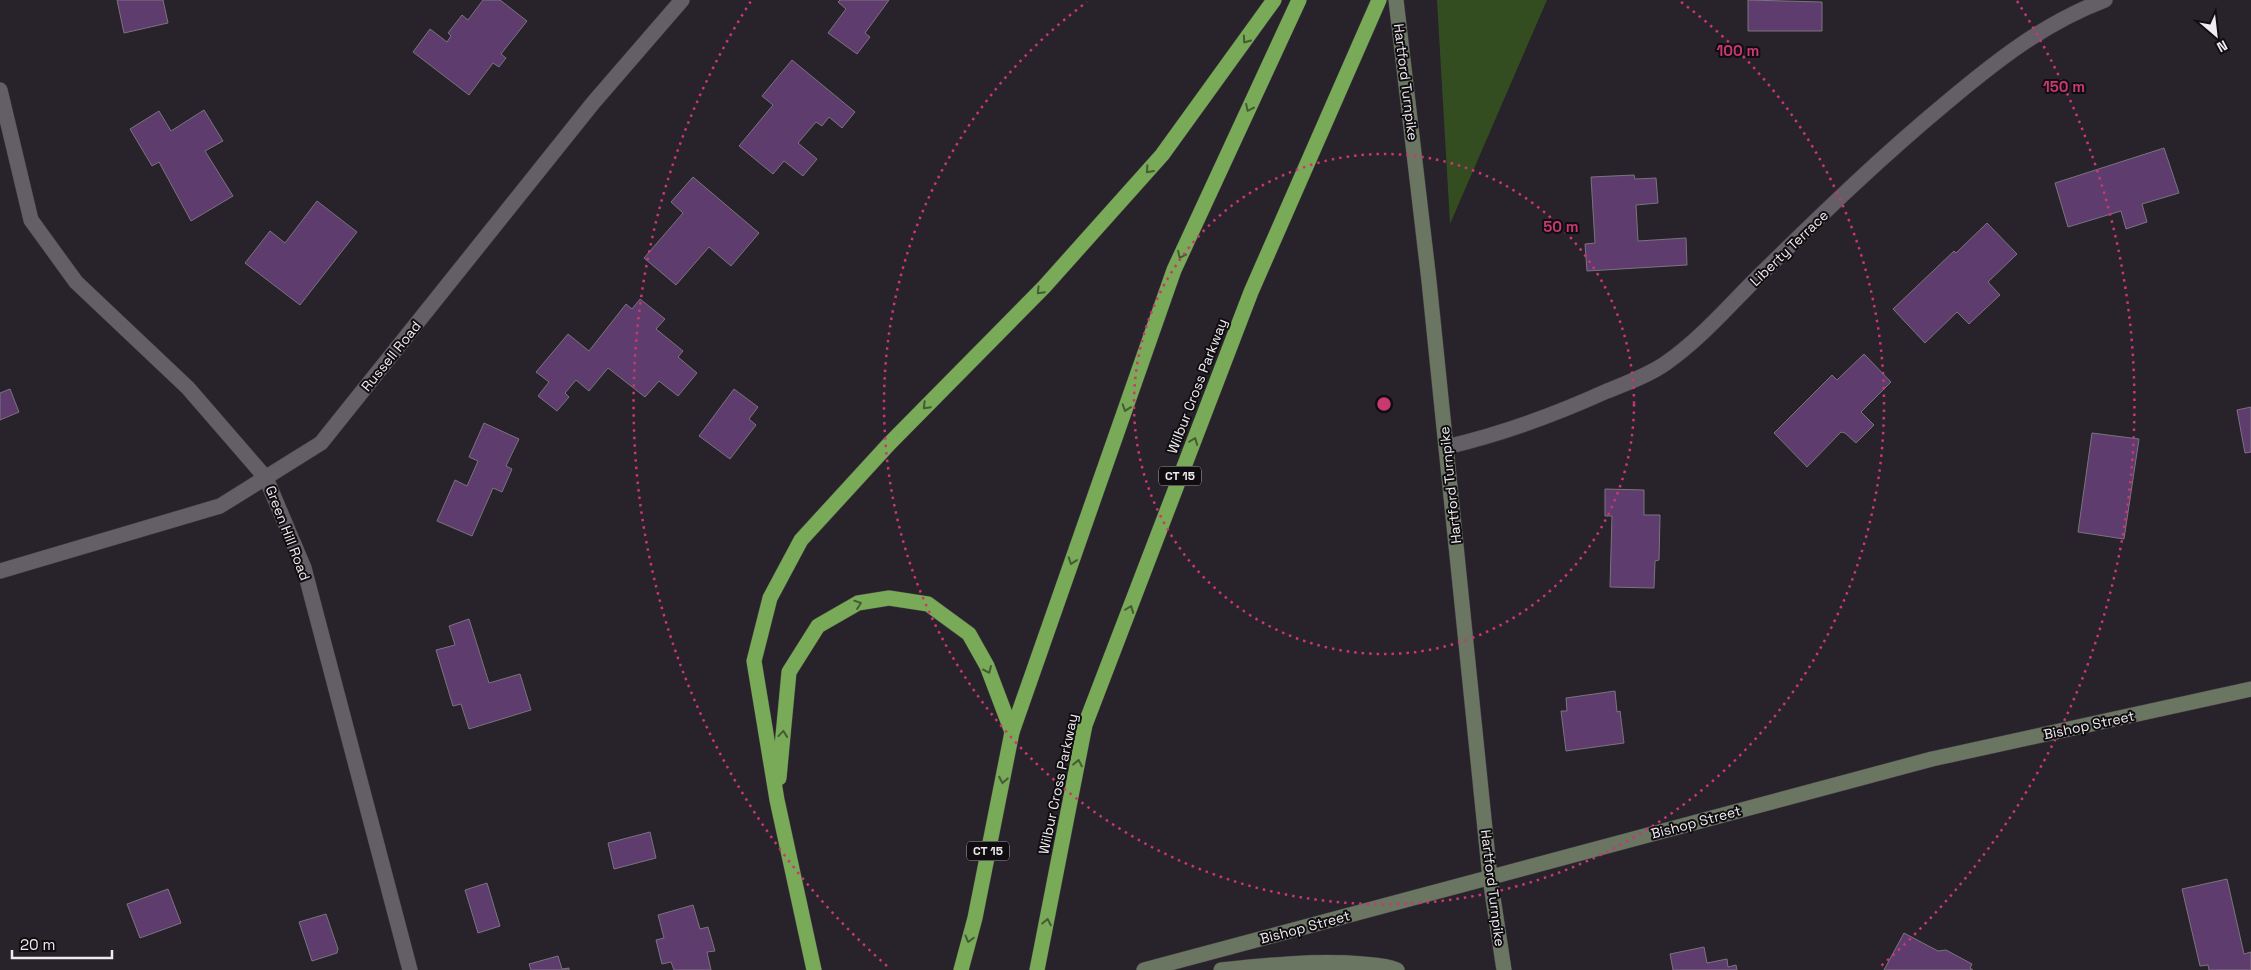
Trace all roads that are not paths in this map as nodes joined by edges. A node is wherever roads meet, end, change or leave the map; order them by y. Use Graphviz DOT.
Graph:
graph roads {
  1 [pos="682,0"];
  2 [pos="1274,0"];
  3 [pos="1300,0"];
  4 [pos="1379,0"];
  5 [pos="1396,0"];
  6 [pos="2106,0"];
  7 [pos="0,90"];
  8 [pos="1446,447"];
  9 [pos="266,478"];
  10 [pos="0,571"];
  11 [pos="2251,689"];
  12 [pos="1012,732"];
  13 [pos="777,800"];
  14 [pos="1490,878"];
  15 [pos="410,970"];
  16 [pos="814,970"];
  17 [pos="961,970"];
  18 [pos="1037,970"];
  19 [pos="1144,970"];
  20 [pos="1220,970"];
  21 [pos="1397,970"];
  22 [pos="1504,970"];
  1 -- 9 [label="street, Russell Road"];
  2 -- 13 [label="highway, one-way"];
  3 -- 12 [label="highway, CT 15, one-way"];
  18 -- 4 [label="highway, Wilbur Cross Parkway / CT 15, one-way"];
  5 -- 8 [label="main road, Hartford Turnpike"];
  6 -- 8 [label="street, Liberty Terrace"];
  7 -- 9 [label="street, Green Hill Road"];
  8 -- 14 [label="main road, Hartford Turnpike"];
  9 -- 10 [label="street, Russell Road"];
  9 -- 15 [label="street, Green Hill Road"];
  11 -- 14 [label="main road, Bishop Street"];
  13 -- 12 [label="highway, one-way"];
  12 -- 17 [label="highway, CT 15, one-way"];
  13 -- 16 [label="highway"];
  14 -- 19 [label="main road, Bishop Street"];
  14 -- 22 [label="main road, Hartford Turnpike"];
  20 -- 21 [label="main road"];
}
